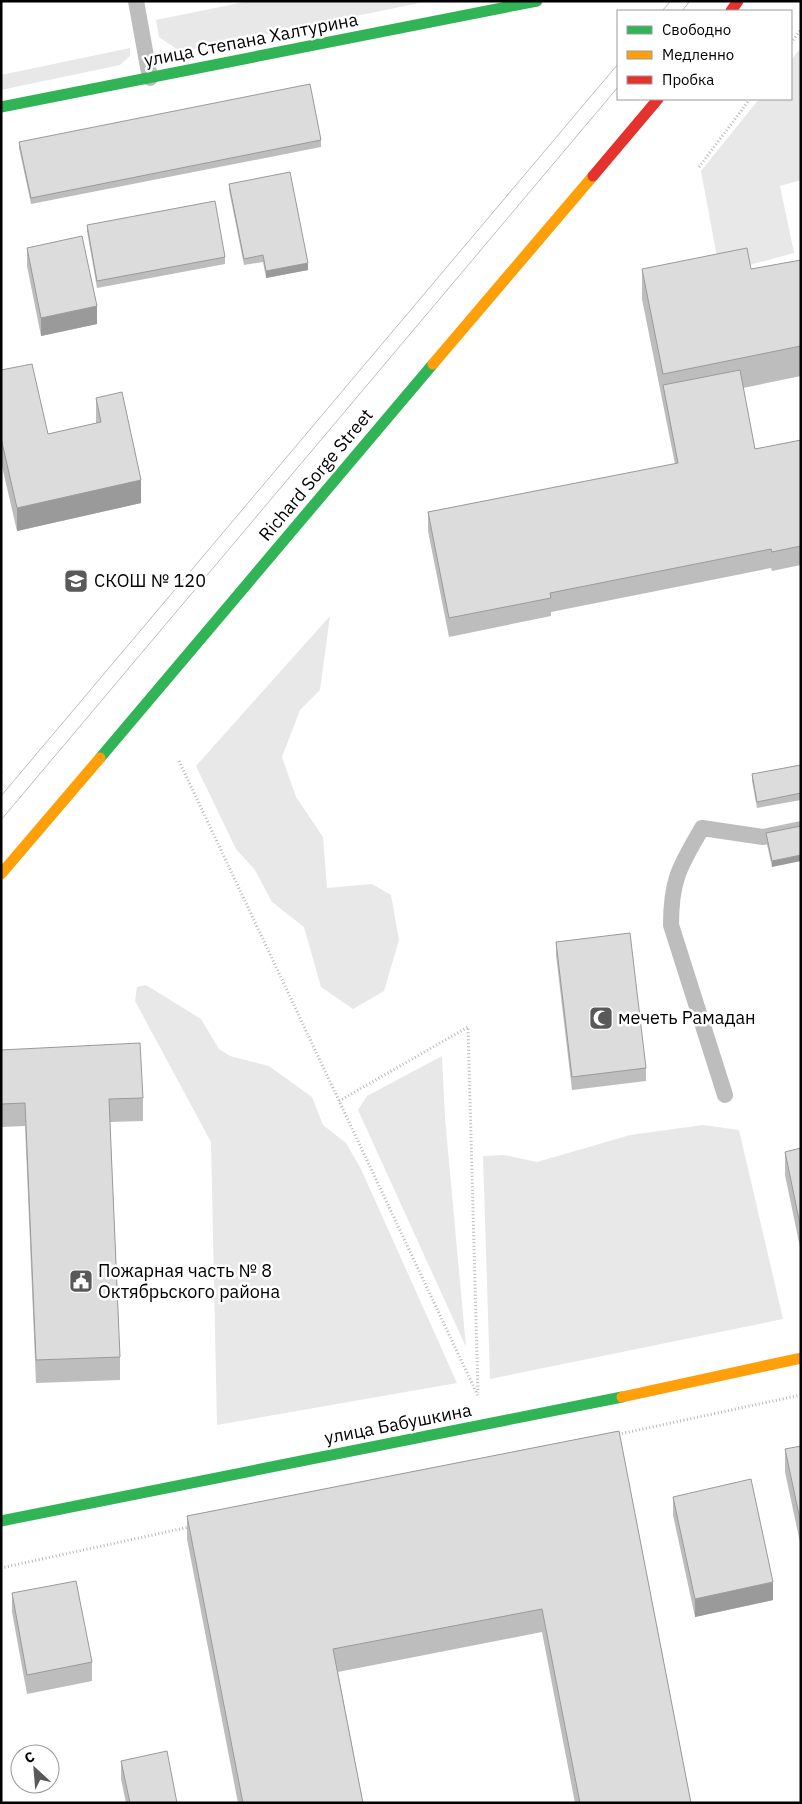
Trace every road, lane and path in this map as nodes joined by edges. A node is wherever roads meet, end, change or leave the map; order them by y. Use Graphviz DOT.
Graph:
graph roads {
  1 [pos="136,1"];
  2 [pos="537,1"];
  3 [pos="486,6"];
  4 [pos="801,29"];
  5 [pos="792,42"];
  6 [pos="150,78"];
  7 [pos="657,100"];
  8 [pos="749,100"];
  9 [pos="1,107"];
  10 [pos="699,167"];
  11 [pos="179,760"];
  12 [pos="801,829"];
  13 [pos="1,874"];
  14 [pos="725,1095"];
  15 [pos="340,1101"];
  16 [pos="801,1358"];
  17 [pos="801,1395"];
  18 [pos="606,1437"];
  19 [pos="1,1521"];
  20 [pos="196,1526"];
  21 [pos="1,1568"];
  1 -- 6 [label="lane"];
  2 -- 3 [label="street, улица Степана Халтурина"];
  3 -- 6 [label="street, улица Степана Халтурина"];
  4 -- 5 [label="path"];
  6 -- 9 [label="street, улица Степана Халтурина"];
  7 -- 13 [label="street, Richard Sorge Street"];
  8 -- 10 [label="path"];
  11 -- 15 [label="path"];
  12 -- 14 [label="lane"];
  15 -- 15 [label="path"];
  16 -- 19 [label="street, улица Бабушкина"];
  17 -- 18 [label="path"];
  20 -- 21 [label="path"];
}
